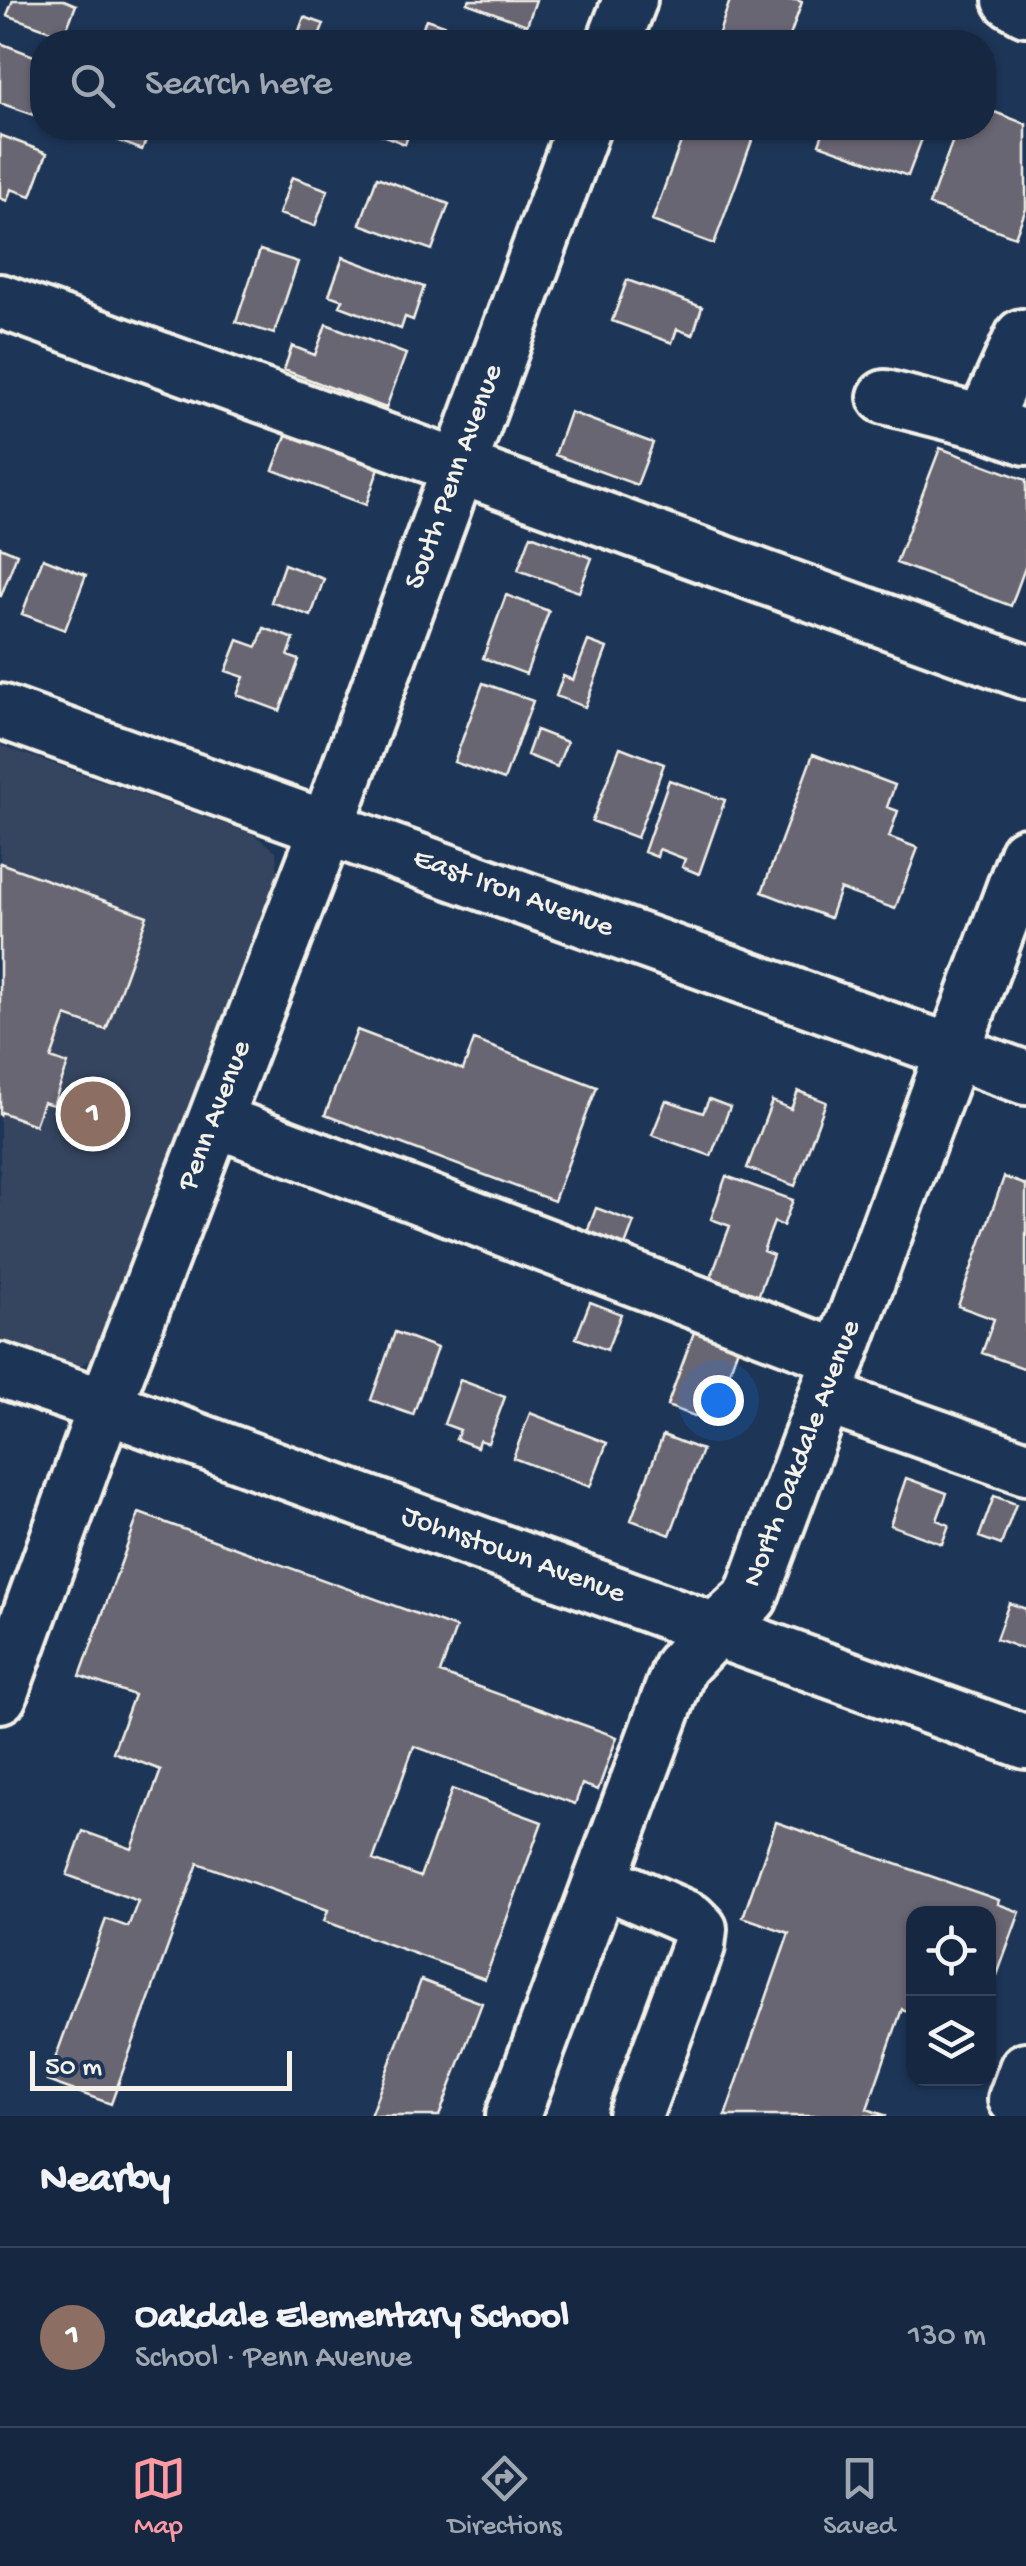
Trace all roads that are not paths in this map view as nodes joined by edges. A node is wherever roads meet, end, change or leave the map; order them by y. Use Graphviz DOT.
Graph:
graph roads {
  1 [pos="630,0"];
  2 [pos="1010,0"];
  3 [pos="1026,9"];
  4 [pos="619,30"];
  5 [pos="579,140"];
  6 [pos="0,301"];
  7 [pos="1026,337"];
  8 [pos="885,397"];
  9 [pos="1004,430"];
  10 [pos="459,467"];
  11 [pos="1026,672"];
  12 [pos="0,711"];
  13 [pos="327,827"];
  14 [pos="1026,854"];
  15 [pos="952,1051"];
  16 [pos="1026,1078"];
  17 [pos="215,1120"];
  18 [pos="0,1370"];
  19 [pos="832,1377"];
  20 [pos="105,1406"];
  21 [pos="1026,1468"];
  22 [pos="715,1630"];
  23 [pos="0,1696"];
  24 [pos="1026,1742"];
  25 [pos="601,1880"];
  26 [pos="1026,2069"];
  27 [pos="1026,2111"];
  28 [pos="513,2116"];
  29 [pos="635,2116"];
  1 -- 4 [label="street"];
  2 -- 3 [label="street"];
  5 -- 10 [label="street, South Penn Avenue"];
  6 -- 10 [label="street"];
  7 -- 9 [label="street"];
  8 -- 9 [label="street"];
  10 -- 11 [label="street"];
  10 -- 13 [label="street, South Penn Avenue"];
  12 -- 13 [label="street, East Iron Avenue"];
  13 -- 15 [label="street, East Iron Avenue"];
  13 -- 17 [label="street, Penn Avenue"];
  14 -- 15 [label="street, North Oakdale Avenue"];
  15 -- 16 [label="street, East Iron Avenue"];
  15 -- 19 [label="street, North Oakdale Avenue"];
  17 -- 19 [label="street"];
  17 -- 20 [label="street, Penn Avenue"];
  18 -- 20 [label="street, Johnstown Avenue"];
  19 -- 21 [label="street"];
  19 -- 22 [label="street, North Oakdale Avenue"];
  20 -- 22 [label="street, Johnstown Avenue"];
  20 -- 23 [label="street, Penn Avenue"];
  22 -- 24 [label="street, Johnstown Avenue"];
  22 -- 25 [label="street, North Oakdale Avenue"];
  25 -- 28 [label="street, North Oakdale Avenue"];
  25 -- 29 [label="street"];
  26 -- 27 [label="street"];
}
